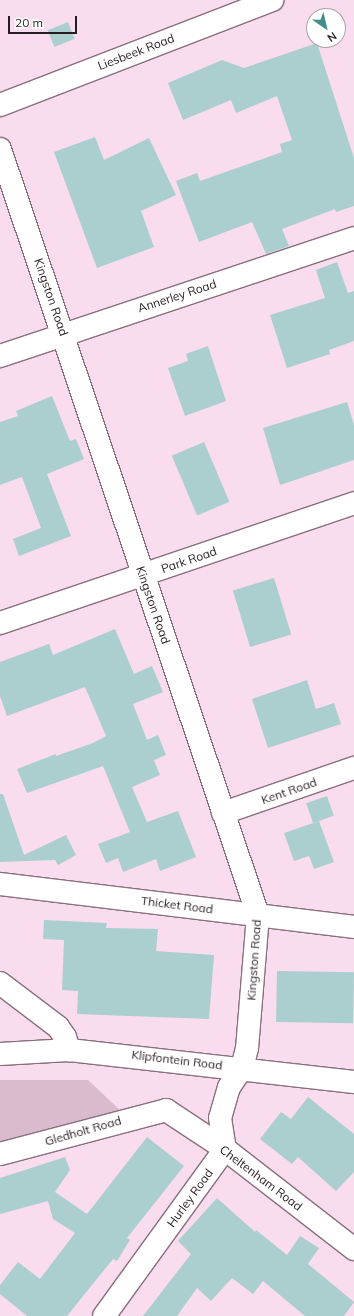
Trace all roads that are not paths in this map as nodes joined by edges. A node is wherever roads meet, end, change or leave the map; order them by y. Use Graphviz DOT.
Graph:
graph roads {
  1 [pos="272,0"];
  2 [pos="0,105"];
  3 [pos="0,149"];
  4 [pos="354,238"];
  5 [pos="64,334"];
  6 [pos="0,356"];
  7 [pos="354,503"];
  8 [pos="142,576"];
  9 [pos="0,623"];
  10 [pos="354,768"];
  11 [pos="223,813"];
  12 [pos="0,884"];
  13 [pos="258,914"];
  14 [pos="354,927"];
  15 [pos="0,984"];
  16 [pos="69,1050"];
  17 [pos="0,1054"];
  18 [pos="242,1068"];
  19 [pos="354,1082"];
  20 [pos="166,1110"];
  21 [pos="225,1149"];
  22 [pos="0,1154"];
  23 [pos="354,1249"];
  24 [pos="104,1316"];
  1 -- 2 [label="street, Liesbeek Road"];
  3 -- 5 [label="street, Kingston Road"];
  4 -- 5 [label="street, Annerley Road"];
  5 -- 6 [label="street, Annerley Road"];
  5 -- 8 [label="street, Kingston Road"];
  7 -- 8 [label="street, Park Road"];
  8 -- 9 [label="street, Park Road"];
  8 -- 11 [label="street, Kingston Road"];
  10 -- 11 [label="street, Kent Road"];
  11 -- 13 [label="street, Kingston Road"];
  12 -- 13 [label="street, Thicket Road"];
  13 -- 14 [label="street, Thicket Road"];
  13 -- 18 [label="street, Kingston Road"];
  15 -- 16 [label="street"];
  16 -- 17 [label="street, Klipfontein Road"];
  16 -- 18 [label="street, Klipfontein Road"];
  18 -- 19 [label="street, Klipfontein Road"];
  18 -- 21 [label="street"];
  20 -- 21 [label="street, Cheltenham Road"];
  20 -- 22 [label="street, Gledholt Road"];
  21 -- 23 [label="street, Cheltenham Road"];
  21 -- 24 [label="street, Hurley Road"];
}
